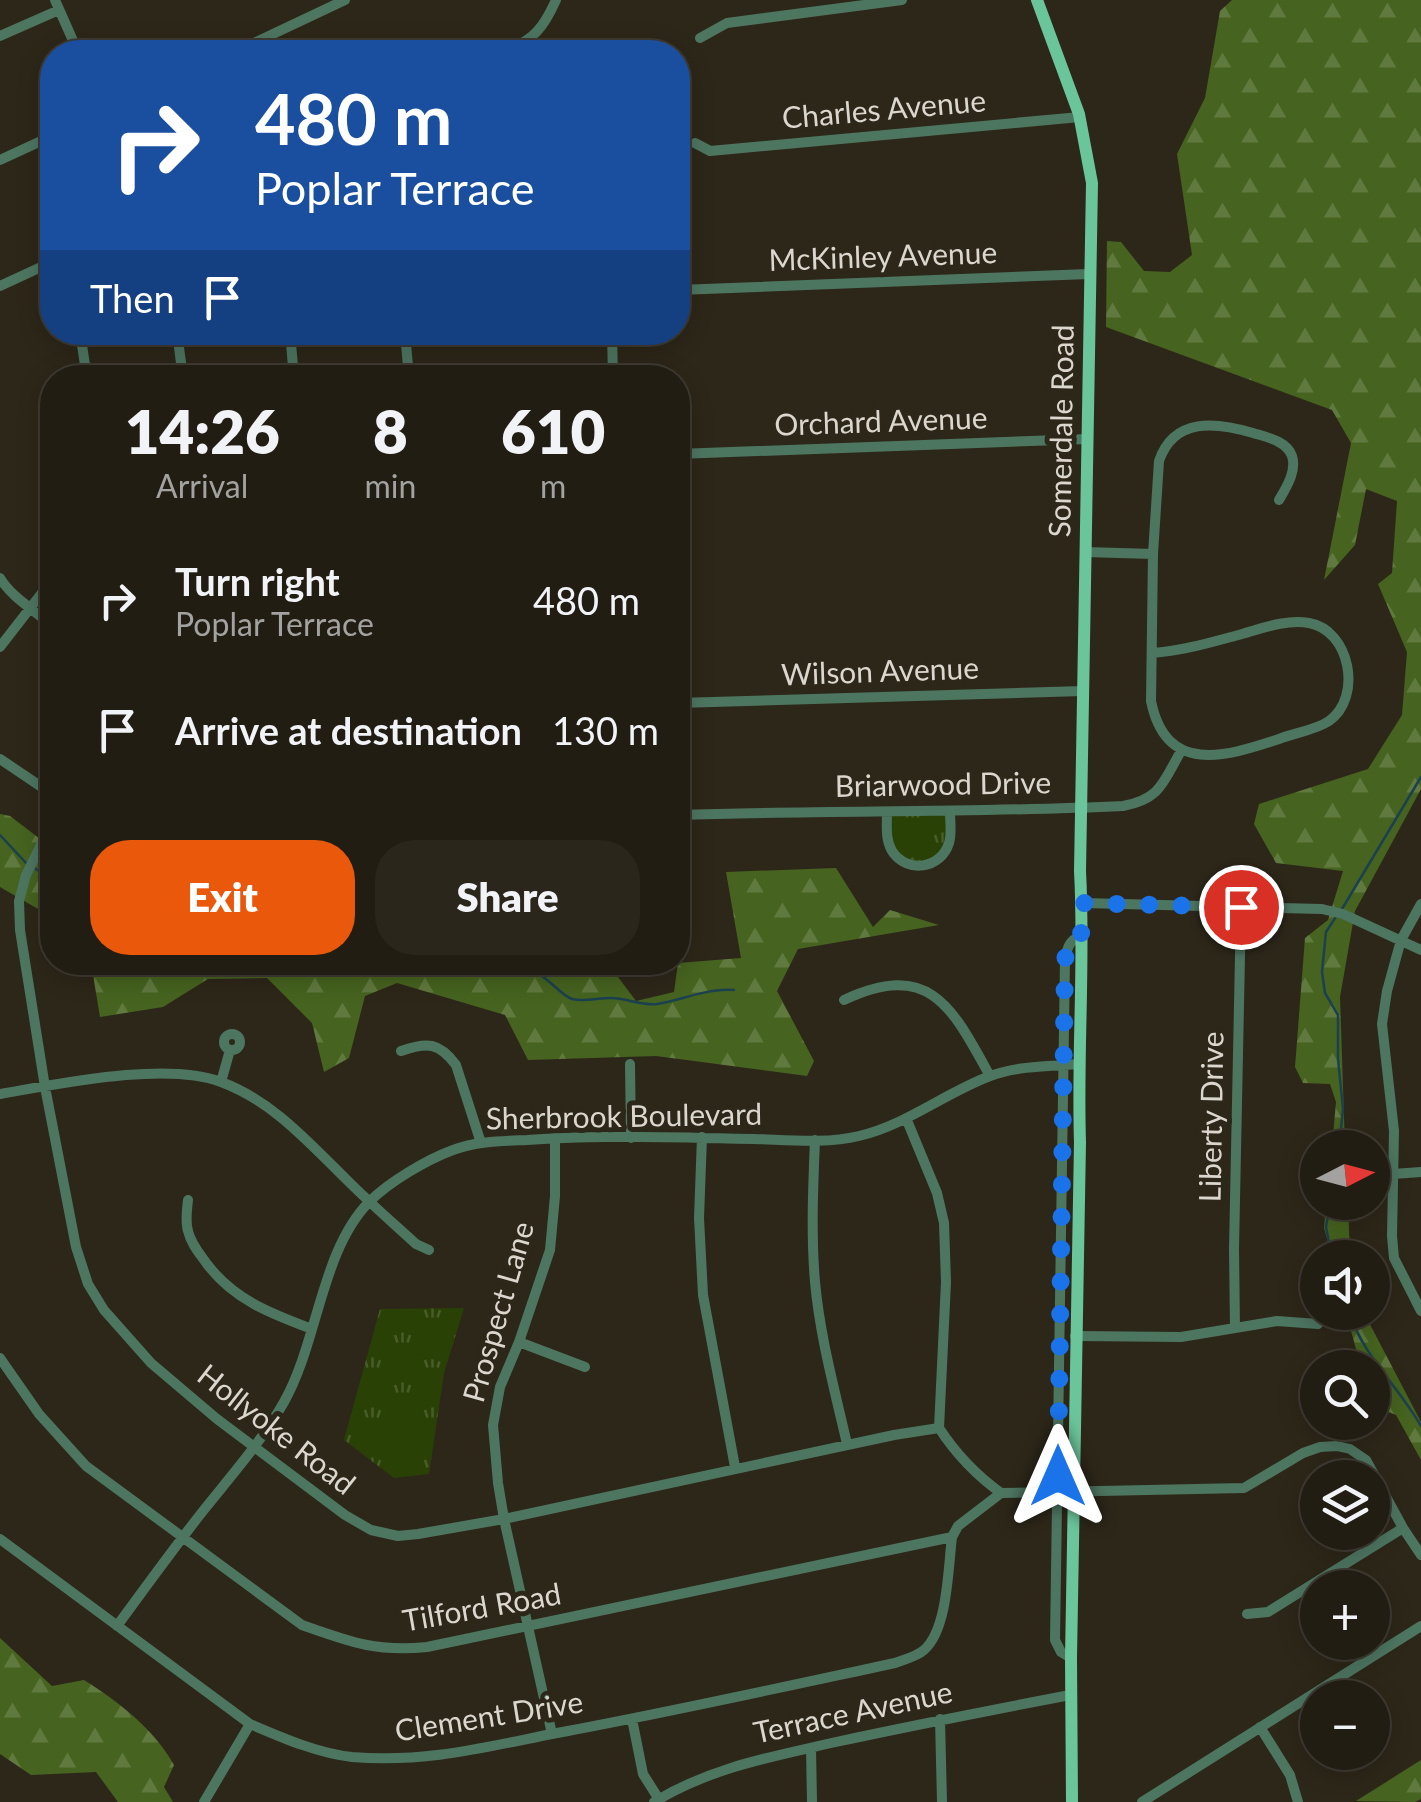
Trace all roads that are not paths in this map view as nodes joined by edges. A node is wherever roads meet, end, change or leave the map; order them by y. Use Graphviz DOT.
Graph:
graph roads {
  1 [pos="345,0"];
  2 [pos="556,0"];
  3 [pos="902,0"];
  4 [pos="1036,0"];
  5 [pos="57,5"];
  6 [pos="0,36"];
  7 [pos="700,38"];
  8 [pos="73,40"];
  9 [pos="260,40"];
  10 [pos="529,40"];
  11 [pos="1080,117"];
  12 [pos="40,142"];
  13 [pos="695,143"];
  14 [pos="0,160"];
  15 [pos="40,268"];
  16 [pos="1089,274"];
  17 [pos="0,286"];
  18 [pos="690,290"];
  19 [pos="1087,440"];
  20 [pos="690,454"];
  21 [pos="1279,500"];
  22 [pos="1085,552"];
  23 [pos="1154,554"];
  24 [pos="0,578"];
  25 [pos="40,596"];
  26 [pos="32,607"];
  27 [pos="40,615"];
  28 [pos="0,647"];
  29 [pos="1152,653"];
  30 [pos="1083,691"];
  31 [pos="690,703"];
  32 [pos="1181,751"];
  33 [pos="0,759"];
  34 [pos="40,786"];
  35 [pos="1081,808"];
  36 [pos="950,811"];
  37 [pos="888,812"];
  38 [pos="690,816"];
  39 [pos="40,847"];
  40 [pos="1082,903"];
  41 [pos="1421,904"];
  42 [pos="1241,907"];
  43 [pos="1402,940"];
  44 [pos="1421,950"];
  45 [pos="844,1000"];
  46 [pos="230,1050"];
  47 [pos="401,1051"];
  48 [pos="630,1064"];
  49 [pos="1072,1065"];
  50 [pos="990,1076"];
  51 [pos="220,1082"];
  52 [pos="45,1086"];
  53 [pos="0,1094"];
  54 [pos="906,1118"];
  55 [pos="702,1137"];
  56 [pos="555,1138"];
  57 [pos="632,1138"];
  58 [pos="814,1140"];
  59 [pos="481,1143"];
  60 [pos="1421,1172"];
  61 [pos="1393,1174"];
  62 [pos="188,1200"];
  63 [pos="369,1202"];
  64 [pos="429,1250"];
  65 [pos="1421,1312"];
  66 [pos="1300,1323"];
  67 [pos="312,1328"];
  68 [pos="1235,1328"];
  69 [pos="1075,1336"];
  70 [pos="519,1342"];
  71 [pos="0,1358"];
  72 [pos="585,1367"];
  73 [pos="939,1428"];
  74 [pos="846,1444"];
  75 [pos="254,1447"];
  76 [pos="736,1467"];
  77 [pos="1058,1492"];
  78 [pos="1075,1492"];
  79 [pos="1001,1493"];
  80 [pos="504,1519"];
  81 [pos="1403,1528"];
  82 [pos="952,1537"];
  83 [pos="182,1538"];
  84 [pos="0,1539"];
  85 [pos="1421,1555"];
  86 [pos="1247,1614"];
  87 [pos="117,1626"];
  88 [pos="528,1626"];
  89 [pos="1421,1626"];
  90 [pos="1070,1658"];
  91 [pos="1070,1696"];
  92 [pos="940,1719"];
  93 [pos="632,1720"];
  94 [pos="250,1724"];
  95 [pos="1260,1727"];
  96 [pos="552,1734"];
  97 [pos="811,1748"];
  98 [pos="658,1801"];
  99 [pos="204,1802"];
  100 [pos="812,1802"];
  101 [pos="942,1802"];
  102 [pos="1072,1802"];
  103 [pos="1142,1802"];
  104 [pos="1298,1802"];
  1 -- 9 [label="street"];
  2 -- 10 [label="street"];
  3 -- 7 [label="street"];
  4 -- 11 [label="main road, Somerdale Road"];
  5 -- 6 [label="street"];
  5 -- 8 [label="street"];
  11 -- 13 [label="street, Charles Avenue"];
  11 -- 16 [label="main road, Somerdale Road"];
  12 -- 14 [label="street"];
  15 -- 17 [label="street"];
  16 -- 18 [label="street, McKinley Avenue"];
  16 -- 19 [label="main road, Somerdale Road"];
  19 -- 20 [label="street, Orchard Avenue"];
  19 -- 22 [label="main road, Somerdale Road"];
  21 -- 23 [label="street"];
  22 -- 23 [label="street"];
  22 -- 30 [label="main road, Somerdale Road"];
  23 -- 29 [label="street"];
  24 -- 26 [label="street"];
  25 -- 26 [label="street"];
  26 -- 27 [label="street"];
  26 -- 28 [label="street"];
  29 -- 32 [label="street"];
  29 -- 32 [label="street"];
  30 -- 31 [label="street, Wilson Avenue"];
  30 -- 35 [label="main road, Somerdale Road"];
  32 -- 35 [label="street, Briarwood Drive"];
  33 -- 34 [label="street"];
  35 -- 36 [label="street, Briarwood Drive"];
  35 -- 40 [label="main road, Somerdale Road"];
  36 -- 37 [label="street, Briarwood Drive"];
  36 -- 37 [label="street"];
  37 -- 38 [label="street, Briarwood Drive"];
  39 -- 52 [label="street, Hollyoke Road"];
  40 -- 42 [label="street"];
  40 -- 49 [label="main road, Somerdale Road"];
  41 -- 43 [label="street"];
  42 -- 43 [label="street"];
  42 -- 68 [label="street, Liberty Drive"];
  43 -- 44 [label="street"];
  43 -- 61 [label="street"];
  45 -- 50 [label="street"];
  46 -- 51 [label="street"];
  47 -- 59 [label="street"];
  48 -- 57 [label="street"];
  49 -- 50 [label="street, Sherbrook Boulevard"];
  49 -- 69 [label="main road, Somerdale Road"];
  49 -- 77 [label="street"];
  50 -- 54 [label="street, Sherbrook Boulevard"];
  51 -- 52 [label="street"];
  51 -- 63 [label="street"];
  52 -- 53 [label="street"];
  52 -- 75 [label="street, Hollyoke Road"];
  54 -- 58 [label="street, Sherbrook Boulevard"];
  54 -- 73 [label="street"];
  55 -- 57 [label="street, Sherbrook Boulevard"];
  55 -- 58 [label="street, Sherbrook Boulevard"];
  55 -- 76 [label="street"];
  56 -- 57 [label="street, Sherbrook Boulevard"];
  56 -- 59 [label="street, Sherbrook Boulevard"];
  56 -- 70 [label="street, Prospect Lane"];
  58 -- 74 [label="street"];
  59 -- 63 [label="street, Sherbrook Boulevard"];
  60 -- 61 [label="street"];
  61 -- 65 [label="street"];
  62 -- 67 [label="street"];
  63 -- 64 [label="street"];
  63 -- 67 [label="street, Sherbrook Boulevard"];
  66 -- 68 [label="street"];
  67 -- 75 [label="street, Sherbrook Boulevard"];
  68 -- 69 [label="street"];
  69 -- 78 [label="main road, Somerdale Road"];
  70 -- 72 [label="street"];
  70 -- 80 [label="street, Prospect Lane"];
  71 -- 83 [label="street, Tilford Road"];
  73 -- 74 [label="street, Hollyoke Road"];
  73 -- 79 [label="street"];
  74 -- 76 [label="street, Hollyoke Road"];
  75 -- 80 [label="street, Hollyoke Road"];
  75 -- 83 [label="street, Sherbrook Boulevard"];
  76 -- 80 [label="street, Hollyoke Road"];
  77 -- 78 [label="street"];
  77 -- 79 [label="street"];
  77 -- 90 [label="street"];
  78 -- 81 [label="street"];
  78 -- 90 [label="main road, Somerdale Road"];
  79 -- 82 [label="street"];
  80 -- 88 [label="street, Prospect Lane"];
  81 -- 85 [label="street"];
  81 -- 86 [label="street"];
  82 -- 88 [label="street, Tilford Road"];
  82 -- 93 [label="street, Clement Drive"];
  83 -- 87 [label="street, Sherbrook Boulevard"];
  83 -- 88 [label="street, Tilford Road"];
  84 -- 87 [label="street, Clement Drive"];
  87 -- 94 [label="street, Clement Drive"];
  88 -- 96 [label="street, Prospect Lane"];
  89 -- 95 [label="street"];
  90 -- 91 [label="main road, Somerdale Road"];
  91 -- 92 [label="street, Terrace Avenue"];
  91 -- 102 [label="main road, Somerdale Road"];
  92 -- 97 [label="street, Terrace Avenue"];
  92 -- 101 [label="street"];
  93 -- 96 [label="street, Clement Drive"];
  93 -- 98 [label="street"];
  94 -- 96 [label="street, Clement Drive"];
  94 -- 99 [label="street"];
  95 -- 103 [label="street"];
  95 -- 104 [label="street"];
  97 -- 98 [label="street, Terrace Avenue"];
  97 -- 100 [label="street"];
}
